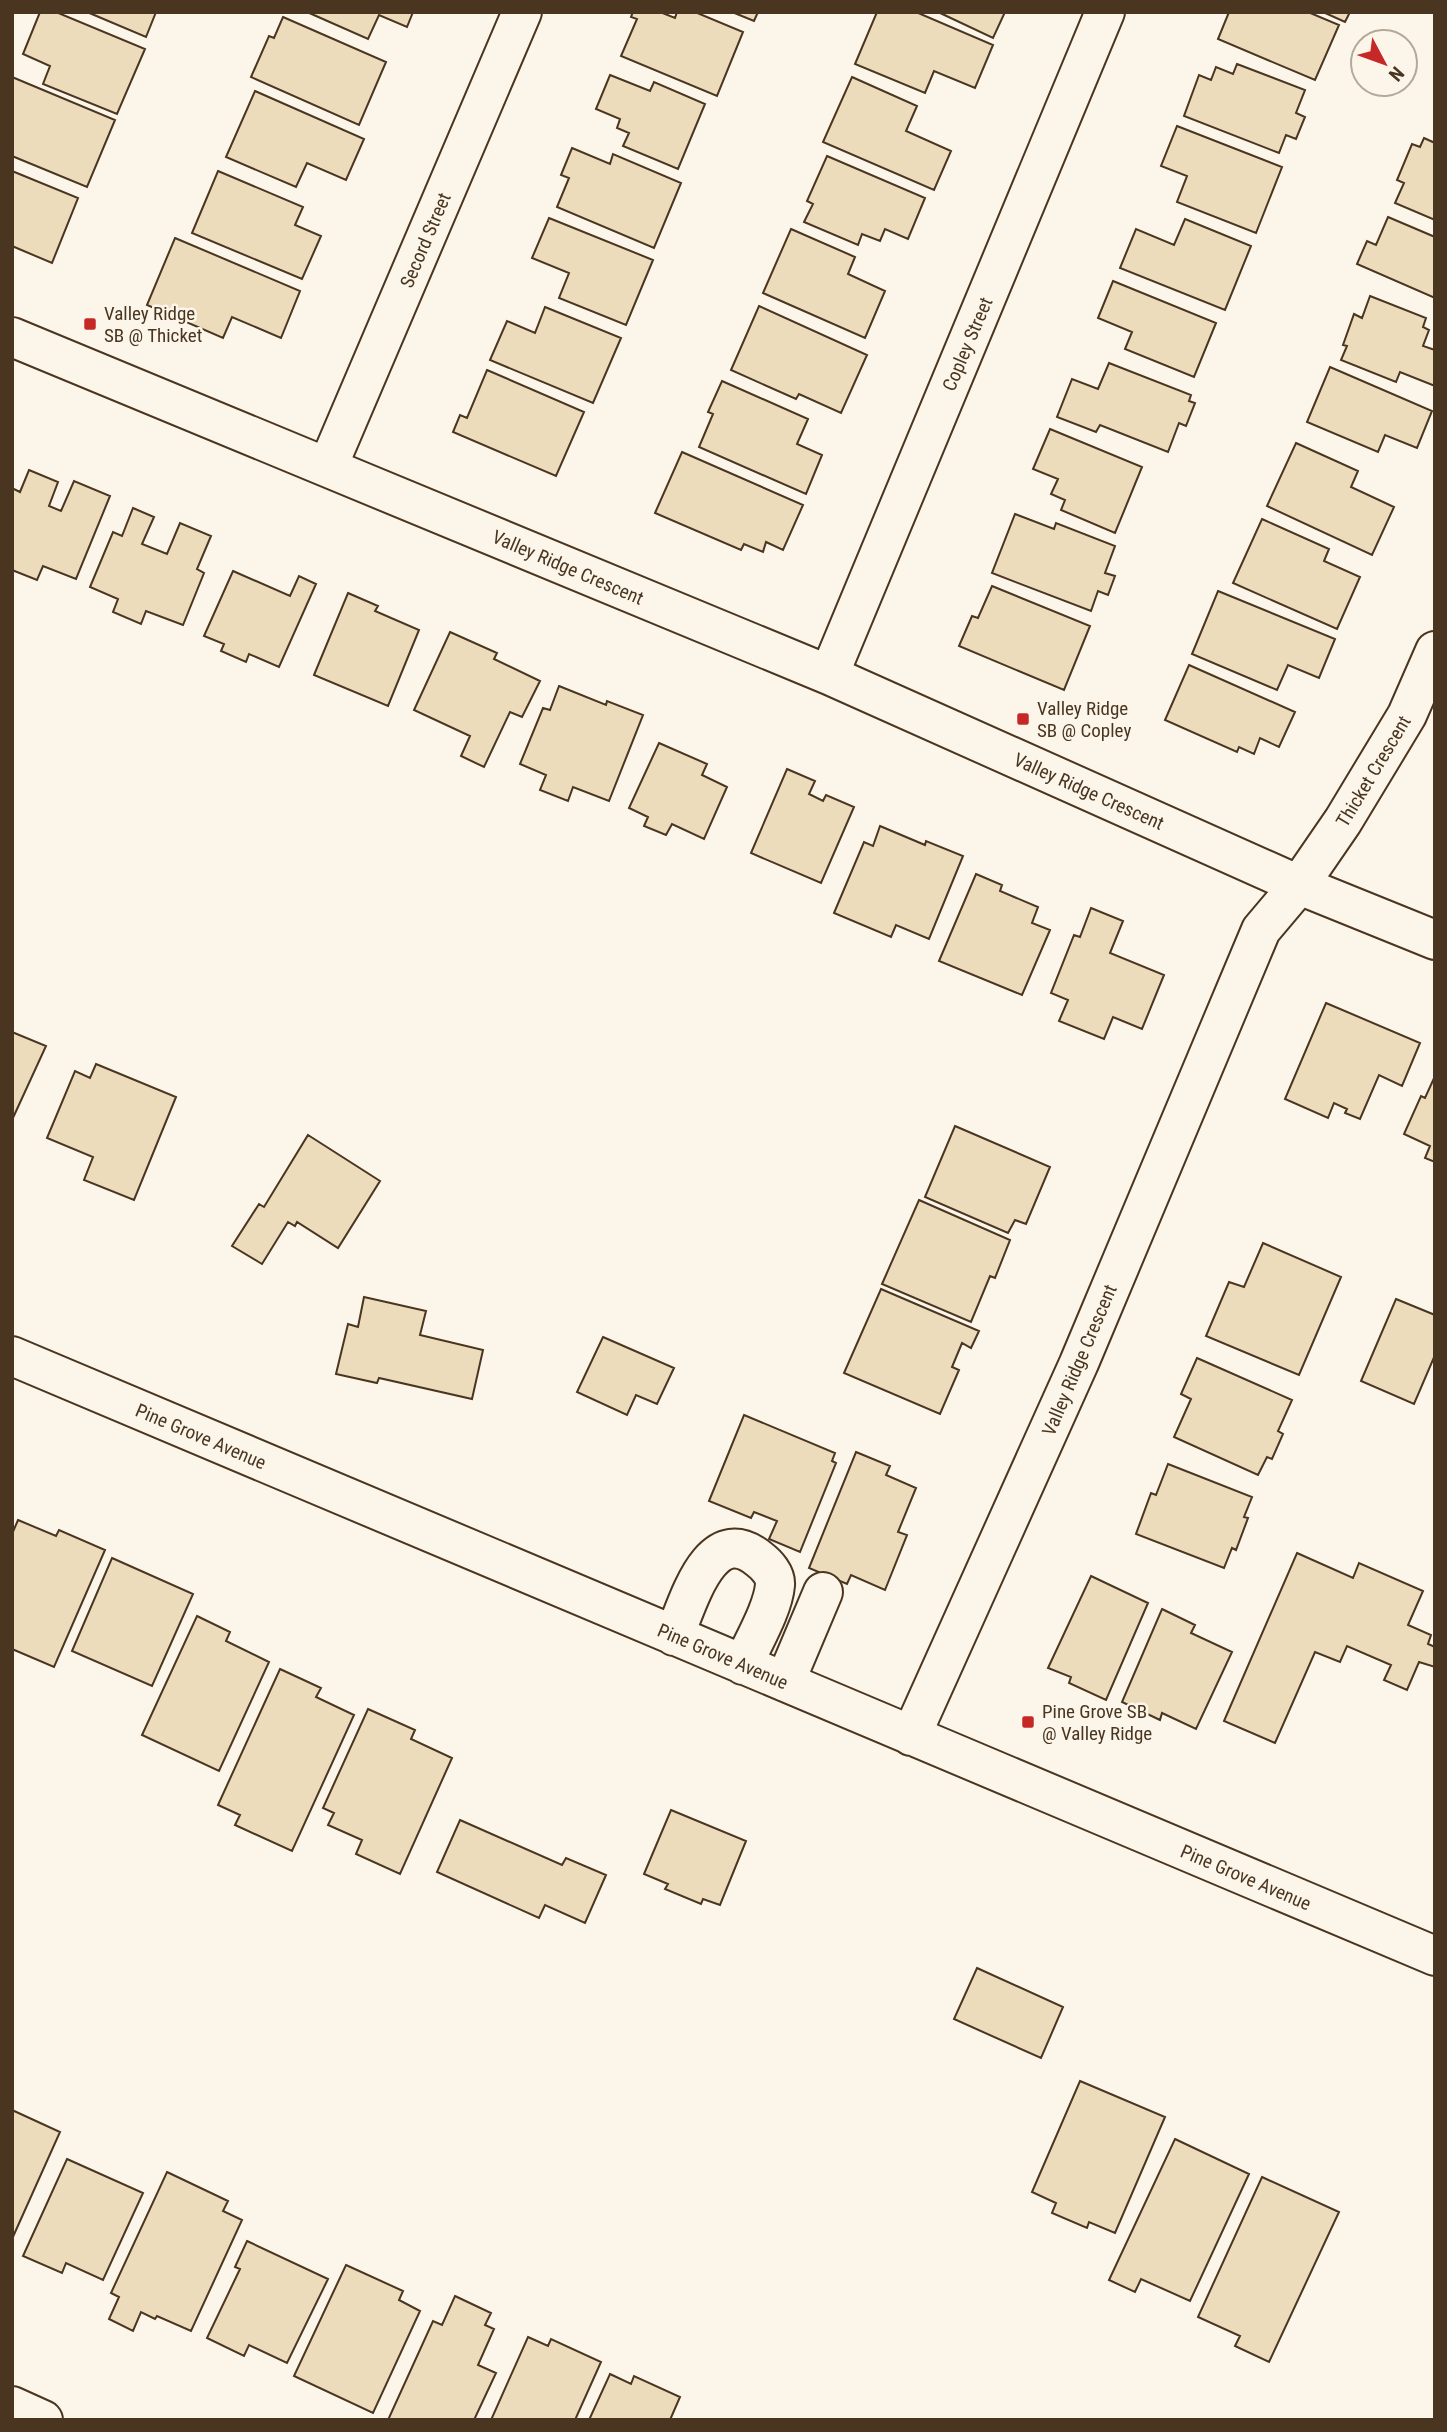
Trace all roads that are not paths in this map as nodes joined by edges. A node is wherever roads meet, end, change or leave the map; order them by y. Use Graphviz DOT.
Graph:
graph roads {
  1 [pos="522,12"];
  2 [pos="1105,12"];
  3 [pos="12,337"];
  4 [pos="328,466"];
  5 [pos="1435,651"];
  6 [pos="829,676"];
  7 [pos="1299,885"];
  8 [pos="1435,940"];
  9 [pos="12,1356"];
  10 [pos="823,1592"];
  11 [pos="674,1636"];
  12 [pos="743,1665"];
  13 [pos="785,1682"];
  14 [pos="911,1737"];
  15 [pos="1435,1956"];
  16 [pos="12,2406"];
  17 [pos="43,2420"];
  1 -- 4 [label="street, Secord Street"];
  2 -- 6 [label="street, Copley Street"];
  3 -- 4 [label="street, Valley Ridge Crescent"];
  4 -- 6 [label="street, Valley Ridge Crescent"];
  5 -- 7 [label="street, Thicket Crescent"];
  6 -- 7 [label="street, Valley Ridge Crescent"];
  7 -- 8 [label="street"];
  7 -- 14 [label="street, Valley Ridge Crescent"];
  9 -- 11 [label="street, Pine Grove Avenue"];
  10 -- 13 [label="street"];
  11 -- 12 [label="street, Pine Grove Avenue"];
  11 -- 12 [label="street"];
  12 -- 13 [label="street, Pine Grove Avenue"];
  13 -- 14 [label="street, Pine Grove Avenue"];
  14 -- 15 [label="street, Pine Grove Avenue"];
  16 -- 17 [label="street"];
}
